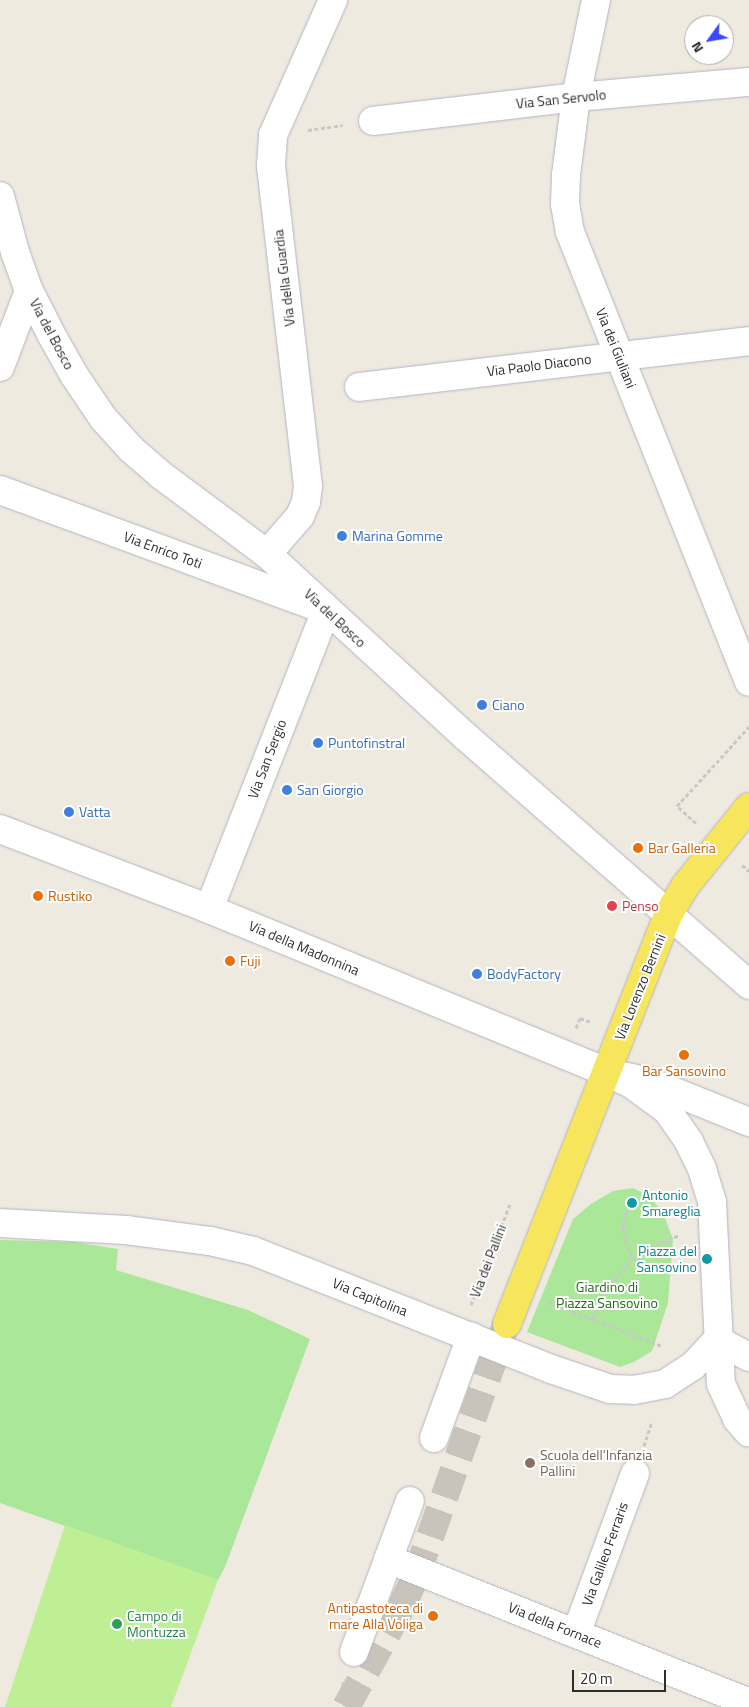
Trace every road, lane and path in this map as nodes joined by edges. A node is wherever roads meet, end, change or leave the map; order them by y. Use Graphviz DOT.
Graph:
graph roads {
  1 [pos="333,0"];
  2 [pos="596,0"];
  3 [pos="749,82"];
  4 [pos="576,97"];
  5 [pos="362,122"];
  6 [pos="305,130"];
  7 [pos="0,196"];
  8 [pos="30,291"];
  9 [pos="749,340"];
  10 [pos="619,356"];
  11 [pos="0,367"];
  12 [pos="359,387"];
  13 [pos="0,490"];
  14 [pos="267,554"];
  15 [pos="326,610"];
  16 [pos="749,682"];
  17 [pos="749,727"];
  18 [pos="749,807"];
  19 [pos="696,824"];
  20 [pos="0,829"];
  21 [pos="738,861"];
  22 [pos="749,871"];
  23 [pos="209,909"];
  24 [pos="669,913"];
  25 [pos="749,985"];
  26 [pos="606,1072"];
  27 [pos="749,1122"];
  28 [pos="510,1204"];
  29 [pos="626,1211"];
  30 [pos="0,1223"];
  31 [pos="679,1235"];
  32 [pos="633,1258"];
  33 [pos="542,1300"];
  34 [pos="593,1319"];
  35 [pos="506,1324"];
  36 [pos="470,1325"];
  37 [pos="717,1340"];
  38 [pos="662,1346"];
  39 [pos="749,1357"];
  40 [pos="652,1421"];
  41 [pos="749,1433"];
  42 [pos="434,1438"];
  43 [pos="638,1464"];
  44 [pos="410,1501"];
  45 [pos="388,1559"];
  46 [pos="576,1634"];
  47 [pos="351,1661"];
  48 [pos="338,1698"];
  49 [pos="749,1703"];
  1 -- 14 [label="street, Via della Guardia"];
  2 -- 4 [label="street, Via dei Giuliani"];
  3 -- 4 [label="street, Via San Servolo"];
  4 -- 5 [label="street, Via San Servolo"];
  4 -- 10 [label="street, Via dei Giuliani"];
  5 -- 6 [label="path"];
  7 -- 8 [label="street, Via del Bosco"];
  8 -- 11 [label="street"];
  8 -- 14 [label="street, Via del Bosco"];
  9 -- 10 [label="street, Via Paolo Diacono"];
  10 -- 12 [label="street, Via Paolo Diacono"];
  10 -- 16 [label="street, Via dei Giuliani"];
  13 -- 15 [label="street, Via Enrico Toti"];
  14 -- 15 [label="street, Via del Bosco"];
  15 -- 23 [label="street, Via San Sergio"];
  15 -- 24 [label="street, Via del Bosco"];
  17 -- 19 [label="path"];
  18 -- 24 [label="main road, Via Lorenzo Bernini"];
  20 -- 23 [label="street, Via della Madonnina"];
  21 -- 22 [label="path"];
  23 -- 26 [label="street, Via della Madonnina"];
  24 -- 25 [label="street, Via del Bosco"];
  24 -- 26 [label="main road, Via Lorenzo Bernini"];
  26 -- 27 [label="street"];
  26 -- 35 [label="main road"];
  26 -- 37 [label="street"];
  28 -- 36 [label="path, Via dei Pallini"];
  29 -- 32 [label="path"];
  30 -- 36 [label="street, Via Capitolina"];
  31 -- 32 [label="path"];
  32 -- 34 [label="path"];
  33 -- 34 [label="path"];
  34 -- 38 [label="path"];
  36 -- 37 [label="street, Via Capitolina"];
  36 -- 42 [label="street"];
  37 -- 39 [label="street"];
  37 -- 41 [label="street"];
  40 -- 43 [label="path"];
  43 -- 46 [label="street, Via Galileo Ferraris"];
  44 -- 45 [label="street"];
  45 -- 46 [label="street, Via della Fornace"];
  45 -- 47 [label="street"];
  46 -- 49 [label="street, Via della Fornace"];
  47 -- 48 [label="path"];
}
